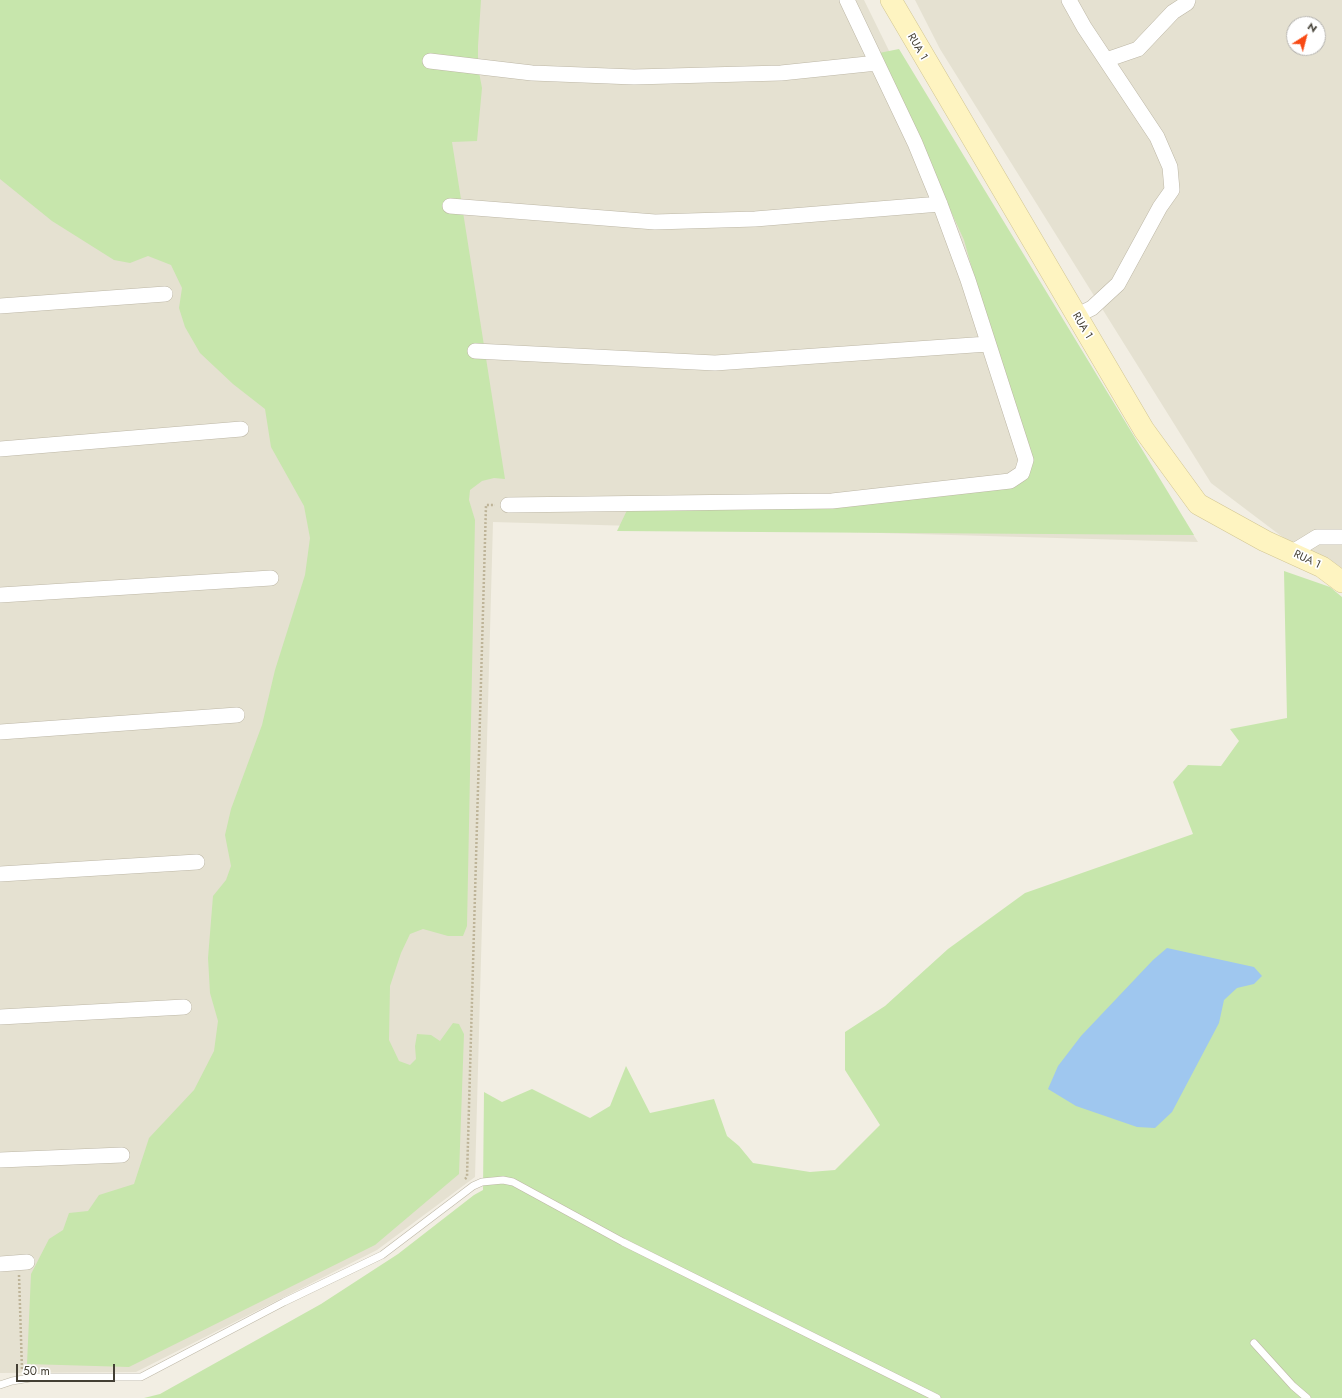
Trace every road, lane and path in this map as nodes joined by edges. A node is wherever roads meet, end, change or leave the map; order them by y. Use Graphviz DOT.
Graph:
graph roads {
  1 [pos="847,0"];
  2 [pos="891,0"];
  3 [pos="1069,0"];
  4 [pos="1188,0"];
  5 [pos="1106,60"];
  6 [pos="430,61"];
  7 [pos="877,63"];
  8 [pos="940,204"];
  9 [pos="450,206"];
  10 [pos="165,294"];
  11 [pos="0,306"];
  12 [pos="1076,316"];
  13 [pos="988,344"];
  14 [pos="475,351"];
  15 [pos="241,429"];
  16 [pos="0,449"];
  17 [pos="508,505"];
  18 [pos="1342,537"];
  19 [pos="1291,553"];
  20 [pos="271,578"];
  21 [pos="1342,582"];
  22 [pos="0,595"];
  23 [pos="237,715"];
  24 [pos="0,732"];
  25 [pos="197,862"];
  26 [pos="0,874"];
  27 [pos="184,1007"];
  28 [pos="0,1016"];
  29 [pos="122,1155"];
  30 [pos="0,1160"];
  31 [pos="461,1182"];
  32 [pos="23,1263"];
  33 [pos="0,1264"];
  34 [pos="1254,1343"];
  35 [pos="30,1370"];
  36 [pos="0,1385"];
  37 [pos="937,1398"];
  38 [pos="1307,1398"];
  1 -- 7 [label="street"];
  2 -- 12 [label="street, RUA 1"];
  3 -- 5 [label="street"];
  4 -- 5 [label="street"];
  5 -- 12 [label="street"];
  6 -- 7 [label="street"];
  7 -- 8 [label="street"];
  8 -- 9 [label="street"];
  8 -- 13 [label="street"];
  10 -- 11 [label="street"];
  12 -- 19 [label="street, RUA 1"];
  13 -- 14 [label="street"];
  13 -- 17 [label="street"];
  15 -- 16 [label="street"];
  17 -- 31 [label="path"];
  18 -- 19 [label="street"];
  19 -- 21 [label="street, RUA 1"];
  20 -- 22 [label="street"];
  23 -- 24 [label="street"];
  25 -- 26 [label="street"];
  27 -- 28 [label="street"];
  29 -- 30 [label="street"];
  32 -- 33 [label="street"];
  32 -- 35 [label="path"];
  34 -- 38 [label="lane"];
  36 -- 37 [label="lane"];
}
